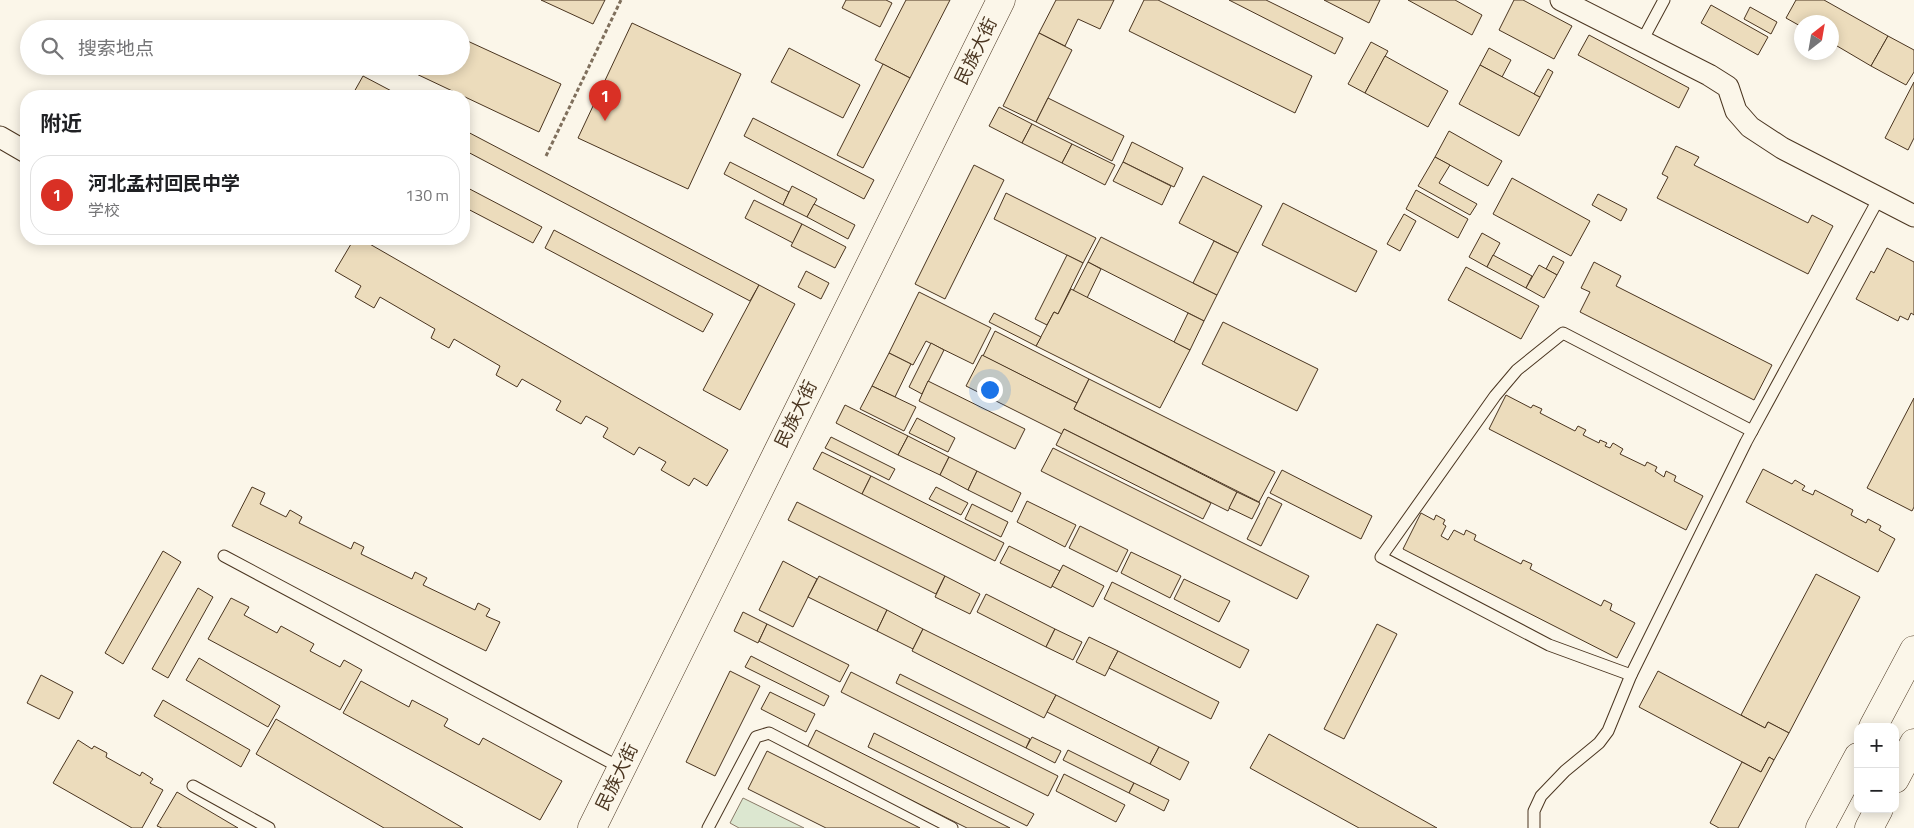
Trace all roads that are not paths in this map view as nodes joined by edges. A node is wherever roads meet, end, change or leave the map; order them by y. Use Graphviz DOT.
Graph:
graph roads {
  1 [pos="1001,0"];
  2 [pos="1561,0"];
  3 [pos="1664,0"];
  4 [pos="1642,41"];
  5 [pos="0,137"];
  6 [pos="20,149"];
  7 [pos="1878,198"];
  8 [pos="1914,216"];
  9 [pos="1752,431"];
  10 [pos="224,556"];
  11 [pos="1914,650"];
  12 [pos="1631,675"];
  13 [pos="1876,723"];
  14 [pos="1914,743"];
  15 [pos="1854,764"];
  16 [pos="621,768"];
  17 [pos="1899,771"];
  18 [pos="193,786"];
  19 [pos="1877,813"];
  20 [pos="269,828"];
  21 [pos="592,828"];
  22 [pos="708,828"];
  23 [pos="952,828"];
  24 [pos="1534,828"];
  25 [pos="1820,828"];
  26 [pos="1869,828"];
  1 -- 16 [label="main road, 民族大街"];
  2 -- 4 [label="street"];
  3 -- 4 [label="lane"];
  4 -- 7 [label="street"];
  5 -- 6 [label="street"];
  7 -- 8 [label="street"];
  7 -- 9 [label="lane"];
  9 -- 12 [label="lane"];
  9 -- 12 [label="lane"];
  10 -- 16 [label="lane"];
  11 -- 13 [label="main road"];
  12 -- 24 [label="lane"];
  14 -- 17 [label="main road"];
  15 -- 25 [label="main road"];
  16 -- 21 [label="main road, 民族大街"];
  18 -- 20 [label="lane"];
  19 -- 26 [label="main road"];
  22 -- 23 [label="lane"];
}
